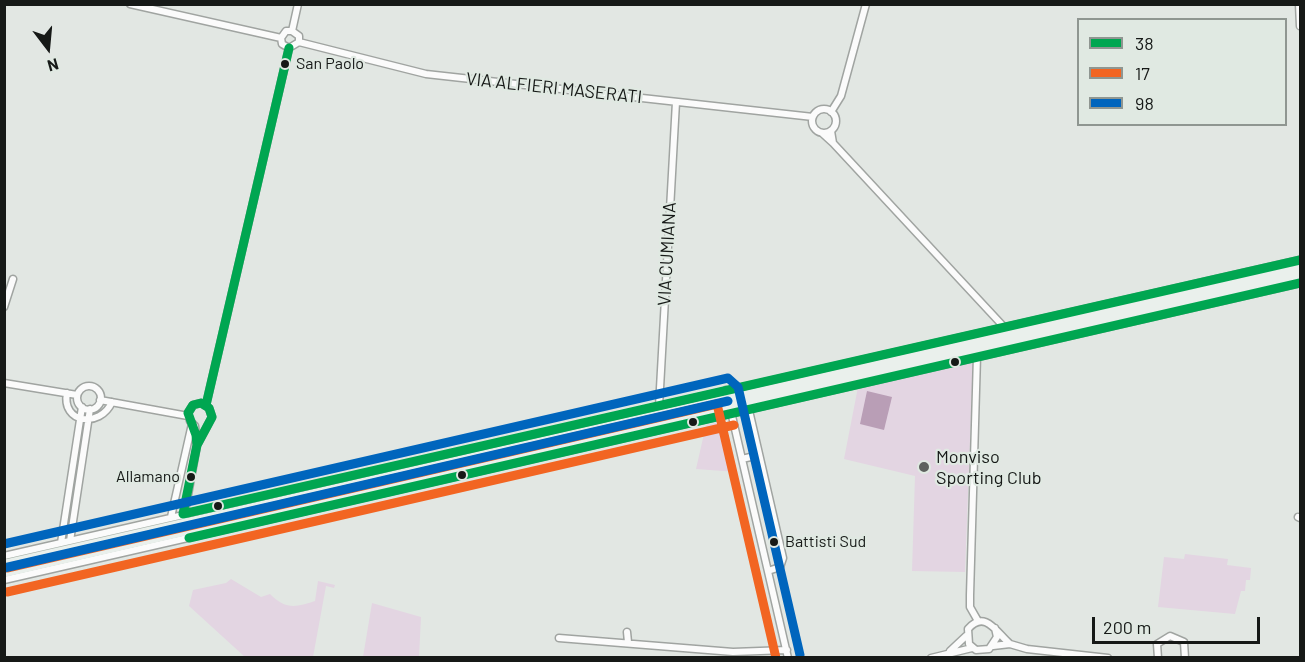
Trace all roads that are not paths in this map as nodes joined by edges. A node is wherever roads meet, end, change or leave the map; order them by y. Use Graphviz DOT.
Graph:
graph roads {
  1 [pos="130,4"];
  2 [pos="298,4"];
  3 [pos="866,4"];
  4 [pos="1299,4"];
  5 [pos="1300,26"];
  6 [pos="292,31"];
  7 [pos="281,38"];
  8 [pos="299,42"];
  9 [pos="289,48"];
  10 [pos="676,102"];
  11 [pos="831,112"];
  12 [pos="813,117"];
  13 [pos="831,131"];
  14 [pos="822,133"];
  15 [pos="833,143"];
  16 [pos="1300,260"];
  17 [pos="1300,268"];
  18 [pos="1300,276"];
  19 [pos="13,279"];
  20 [pos="1300,283"];
  21 [pos="4,307"];
  22 [pos="1004,327"];
  23 [pos="977,356"];
  24 [pos="4,383"];
  25 [pos="67,393"];
  26 [pos="77,395"];
  27 [pos="100,400"];
  28 [pos="112,402"];
  29 [pos="729,402"];
  30 [pos="206,405"];
  31 [pos="659,406"];
  32 [pos="748,406"];
  33 [pos="82,407"];
  34 [pos="90,409"];
  35 [pos="180,414"];
  36 [pos="188,416"];
  37 [pos="80,419"];
  38 [pos="89,420"];
  39 [pos="193,425"];
  40 [pos="206,425"];
  41 [pos="190,432"];
  42 [pos="197,445"];
  43 [pos="759,455"];
  44 [pos="742,459"];
  45 [pos="179,480"];
  46 [pos="187,495"];
  47 [pos="183,514"];
  48 [pos="171,517"];
  49 [pos="188,531"];
  50 [pos="70,541"];
  51 [pos="61,543"];
  52 [pos="4,556"];
  53 [pos="4,564"];
  54 [pos="768,571"];
  55 [pos="4,573"];
  56 [pos="4,579"];
  57 [pos="978,621"];
  58 [pos="995,628"];
  59 [pos="968,629"];
  60 [pos="627,632"];
  61 [pos="559,638"];
  62 [pos="628,642"];
  63 [pos="1010,644"];
  64 [pos="993,646"];
  65 [pos="972,648"];
  66 [pos="787,650"];
  67 [pos="948,652"];
  68 [pos="1157,656"];
  69 [pos="788,657"];
  70 [pos="931,657"];
  71 [pos="1108,657"];
  72 [pos="1149,657"];
  73 [pos="1186,657"];
  1 -- 7 [label="street"];
  2 -- 6 [label="street"];
  3 -- 11 [label="street"];
  4 -- 5 [label="street"];
  6 -- 7 [label="street"];
  6 -- 8 [label="street"];
  7 -- 9 [label="street"];
  8 -- 9 [label="street"];
  8 -- 10 [label="street, VIA ALFIERI MASERATI"];
  9 -- 30 [label="street"];
  10 -- 12 [label="street, VIA ALFIERI MASERATI"];
  10 -- 31 [label="street, VIA CUMIANA"];
  11 -- 12 [label="street"];
  11 -- 13 [label="street"];
  12 -- 14 [label="street"];
  13 -- 14 [label="street"];
  13 -- 15 [label="street"];
  14 -- 15 [label="street"];
  15 -- 22 [label="street"];
  16 -- 22 [label="street"];
  17 -- 29 [label="main road"];
  18 -- 32 [label="main road"];
  19 -- 21 [label="street"];
  20 -- 23 [label="street"];
  22 -- 29 [label="street"];
  23 -- 32 [label="street"];
  23 -- 57 [label="street"];
  24 -- 25 [label="street"];
  25 -- 26 [label="street"];
  25 -- 37 [label="street"];
  26 -- 27 [label="street"];
  26 -- 33 [label="street"];
  27 -- 28 [label="street"];
  27 -- 34 [label="street"];
  28 -- 35 [label="street"];
  28 -- 38 [label="street"];
  29 -- 31 [label="street"];
  29 -- 32 [label="main road"];
  29 -- 44 [label="street"];
  29 -- 49 [label="main road"];
  29 -- 49 [label="street"];
  30 -- 36 [label="street"];
  30 -- 40 [label="street"];
  31 -- 47 [label="street"];
  32 -- 43 [label="street"];
  33 -- 34 [label="street"];
  33 -- 37 [label="street"];
  34 -- 38 [label="street"];
  35 -- 36 [label="street"];
  35 -- 41 [label="street"];
  36 -- 39 [label="street"];
  37 -- 38 [label="street"];
  37 -- 51 [label="street"];
  38 -- 50 [label="street"];
  39 -- 40 [label="street"];
  39 -- 41 [label="street"];
  39 -- 42 [label="street"];
  40 -- 42 [label="street"];
  41 -- 45 [label="street"];
  42 -- 46 [label="street"];
  43 -- 44 [label="street"];
  43 -- 54 [label="street"];
  44 -- 54 [label="street"];
  45 -- 46 [label="street"];
  45 -- 48 [label="street"];
  46 -- 47 [label="street"];
  47 -- 48 [label="street"];
  47 -- 49 [label="street"];
  48 -- 50 [label="street"];
  49 -- 53 [label="main road"];
  49 -- 55 [label="main road"];
  49 -- 56 [label="street"];
  50 -- 51 [label="street"];
  51 -- 52 [label="street"];
  54 -- 66 [label="street"];
  57 -- 58 [label="street"];
  57 -- 59 [label="street"];
  58 -- 63 [label="street"];
  58 -- 64 [label="street"];
  59 -- 65 [label="street"];
  59 -- 67 [label="street"];
  60 -- 62 [label="street"];
  61 -- 62 [label="street"];
  62 -- 66 [label="street"];
  63 -- 64 [label="street"];
  63 -- 71 [label="street"];
  64 -- 65 [label="street"];
  65 -- 67 [label="street"];
  66 -- 69 [label="street"];
  67 -- 70 [label="street"];
  68 -- 72 [label="street"];
  68 -- 73 [label="street"];
}
